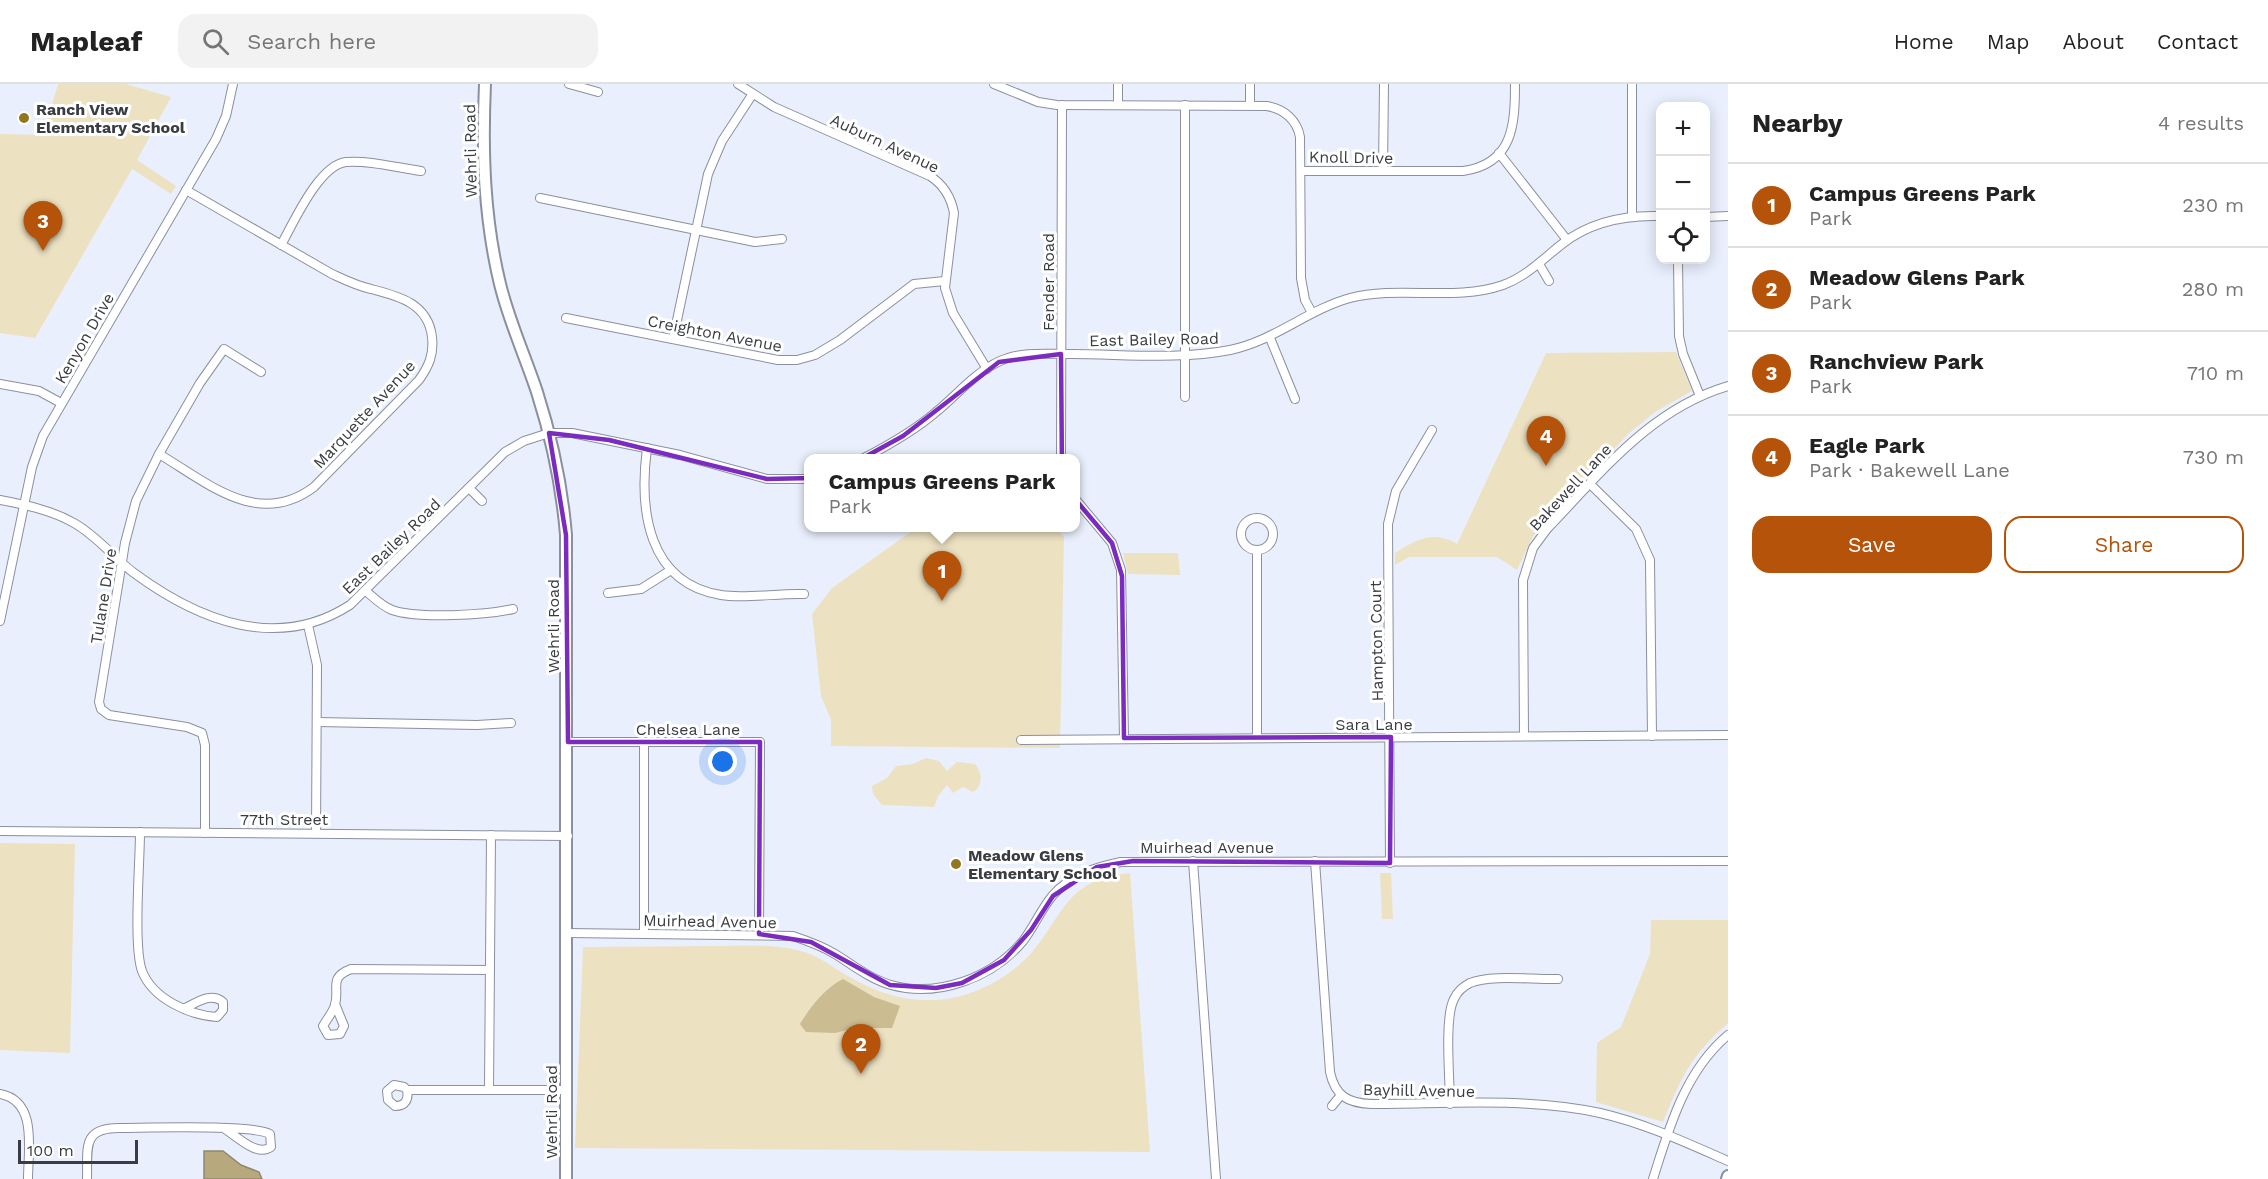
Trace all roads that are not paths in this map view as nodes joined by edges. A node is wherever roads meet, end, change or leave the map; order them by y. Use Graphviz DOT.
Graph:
graph roads {
  1 [pos="233,84"];
  2 [pos="485,84"];
  3 [pos="569,84"];
  4 [pos="738,84"];
  5 [pos="994,84"];
  6 [pos="1118,84"];
  7 [pos="1250,84"];
  8 [pos="1384,84"];
  9 [pos="1515,84"];
  10 [pos="1632,84"];
  11 [pos="598,92"];
  12 [pos="752,95"];
  13 [pos="1062,105"];
  14 [pos="1118,105"];
  15 [pos="1185,105"];
  16 [pos="1250,105"];
  17 [pos="1499,153"];
  18 [pos="421,171"];
  19 [pos="1301,171"];
  20 [pos="1383,171"];
  21 [pos="186,190"];
  22 [pos="540,198"];
  23 [pos="1632,215"];
  24 [pos="1656,216"];
  25 [pos="1728,216"];
  26 [pos="1710,217"];
  27 [pos="696,230"];
  28 [pos="782,239"];
  29 [pos="1568,240"];
  30 [pos="281,245"];
  31 [pos="1539,264"];
  32 [pos="1678,264"];
  33 [pos="945,281"];
  34 [pos="1549,281"];
  35 [pos="1311,313"];
  36 [pos="566,318"];
  37 [pos="1270,338"];
  38 [pos="673,339"];
  39 [pos="1061,354"];
  40 [pos="1185,354"];
  41 [pos="987,369"];
  42 [pos="261,372"];
  43 [pos="0,384"];
  44 [pos="1728,386"];
  45 [pos="1700,396"];
  46 [pos="1185,397"];
  47 [pos="1295,399"];
  48 [pos="61,403"];
  49 [pos="1432,430"];
  50 [pos="549,433"];
  51 [pos="647,448"];
  52 [pos="159,454"];
  53 [pos="872,454"];
  54 [pos="1061,454"];
  55 [pos="804,479"];
  56 [pos="1590,484"];
  57 [pos="469,488"];
  58 [pos="0,500"];
  59 [pos="482,501"];
  60 [pos="24,505"];
  61 [pos="1080,505"];
  62 [pos="1257,551"];
  63 [pos="122,562"];
  64 [pos="671,570"];
  65 [pos="366,591"];
  66 [pos="608,593"];
  67 [pos="804,594"];
  68 [pos="2,601"];
  69 [pos="513,609"];
  70 [pos="0,621"];
  71 [pos="308,625"];
  72 [pos="317,722"];
  73 [pos="511,723"];
  74 [pos="1728,735"];
  75 [pos="1524,736"];
  76 [pos="1652,736"];
  77 [pos="1391,737"];
  78 [pos="1124,738"];
  79 [pos="1257,738"];
  80 [pos="1021,740"];
  81 [pos="568,742"];
  82 [pos="644,742"];
  83 [pos="0,831"];
  84 [pos="140,832"];
  85 [pos="316,832"];
  86 [pos="205,833"];
  87 [pos="491,835"];
  88 [pos="568,836"];
  89 [pos="1193,861"];
  90 [pos="1315,861"];
  91 [pos="1728,861"];
  92 [pos="1390,863"];
  93 [pos="567,933"];
  94 [pos="644,933"];
  95 [pos="759,934"];
  96 [pos="490,970"];
  97 [pos="1558,979"];
  98 [pos="1452,985"];
  99 [pos="1459,992"];
  100 [pos="335,1004"];
  101 [pos="185,1008"];
  102 [pos="1728,1035"];
  103 [pos="489,1089"];
  104 [pos="407,1090"];
  105 [pos="566,1090"];
  106 [pos="0,1094"];
  107 [pos="1341,1095"];
  108 [pos="1449,1104"];
  109 [pos="1332,1106"];
  110 [pos="225,1129"];
  111 [pos="1667,1136"];
  112 [pos="1728,1161"];
  113 [pos="28,1179"];
  114 [pos="87,1179"];
  115 [pos="566,1179"];
  116 [pos="1216,1179"];
  117 [pos="1653,1179"];
  1 -- 21 [label="street, Kenyon Drive"];
  2 -- 50 [label="street, Wehrli Road"];
  3 -- 11 [label="street"];
  4 -- 12 [label="street, Auburn Avenue"];
  5 -- 13 [label="street, Knoll Drive"];
  6 -- 14 [label="street"];
  7 -- 16 [label="street"];
  8 -- 20 [label="street"];
  9 -- 17 [label="street"];
  10 -- 23 [label="street"];
  12 -- 27 [label="street"];
  12 -- 33 [label="street, Auburn Avenue"];
  13 -- 14 [label="street, Knoll Drive"];
  13 -- 39 [label="street, Fender Road"];
  14 -- 15 [label="street, Knoll Drive"];
  15 -- 16 [label="street, Knoll Drive"];
  15 -- 40 [label="street"];
  16 -- 19 [label="street, Knoll Drive"];
  17 -- 20 [label="street, Knoll Drive"];
  17 -- 29 [label="street"];
  18 -- 30 [label="street"];
  19 -- 20 [label="street, Knoll Drive"];
  19 -- 35 [label="street"];
  21 -- 30 [label="street, Marquette Avenue"];
  21 -- 48 [label="street, Kenyon Drive"];
  22 -- 27 [label="street"];
  23 -- 24 [label="street, East Bailey Road"];
  23 -- 29 [label="street, East Bailey Road"];
  25 -- 26 [label="street"];
  27 -- 28 [label="street"];
  27 -- 38 [label="street"];
  29 -- 31 [label="street, East Bailey Road"];
  30 -- 52 [label="street, Marquette Avenue"];
  31 -- 34 [label="street"];
  31 -- 35 [label="street, East Bailey Road"];
  32 -- 45 [label="street"];
  33 -- 38 [label="street, Creighton Avenue"];
  33 -- 41 [label="street, Auburn Avenue"];
  35 -- 37 [label="street, East Bailey Road"];
  36 -- 38 [label="street, Creighton Avenue"];
  37 -- 40 [label="street, East Bailey Road"];
  37 -- 47 [label="street"];
  39 -- 40 [label="street, East Bailey Road"];
  39 -- 41 [label="street, East Bailey Road"];
  39 -- 54 [label="street, Fender Road"];
  40 -- 46 [label="street"];
  41 -- 53 [label="street, East Bailey Road"];
  42 -- 52 [label="street, Tulane Drive"];
  43 -- 48 [label="street"];
  44 -- 45 [label="street, Bakewell Lane"];
  45 -- 56 [label="street, Bakewell Lane"];
  48 -- 60 [label="street, Kenyon Drive"];
  49 -- 77 [label="street, Hampton Court"];
  50 -- 51 [label="street, East Bailey Road"];
  50 -- 57 [label="street, East Bailey Road"];
  50 -- 81 [label="street, Wehrli Road"];
  51 -- 55 [label="street, East Bailey Road"];
  51 -- 64 [label="street"];
  52 -- 63 [label="street, Tulane Drive"];
  56 -- 75 [label="street, Bakewell Lane"];
  56 -- 76 [label="street"];
  57 -- 59 [label="street"];
  57 -- 65 [label="street, East Bailey Road"];
  58 -- 60 [label="street, East Bailey Road"];
  60 -- 63 [label="street, East Bailey Road"];
  60 -- 68 [label="street, Kenyon Drive"];
  61 -- 78 [label="street"];
  62 -- 62 [label="street"];
  62 -- 79 [label="street"];
  63 -- 71 [label="street, East Bailey Road"];
  63 -- 86 [label="street, Tulane Drive"];
  64 -- 66 [label="street"];
  64 -- 67 [label="street"];
  65 -- 69 [label="street"];
  65 -- 71 [label="street, East Bailey Road"];
  68 -- 70 [label="street, Kenyon Drive"];
  71 -- 72 [label="street"];
  72 -- 73 [label="street"];
  72 -- 85 [label="street"];
  74 -- 76 [label="street, Sara Lane"];
  75 -- 76 [label="street, Sara Lane"];
  75 -- 77 [label="street, Sara Lane"];
  77 -- 79 [label="street, Sara Lane"];
  77 -- 92 [label="street, Hampton Court"];
  78 -- 79 [label="street, Sara Lane"];
  78 -- 80 [label="street, Sara Lane"];
  81 -- 82 [label="street, Chelsea Lane"];
  81 -- 88 [label="street, Wehrli Road"];
  82 -- 94 [label="street"];
  82 -- 95 [label="street, Chelsea Lane"];
  83 -- 84 [label="street, 77th Street"];
  84 -- 86 [label="street, 77th Street"];
  84 -- 101 [label="street"];
  85 -- 86 [label="street, 77th Street"];
  85 -- 87 [label="street, 77th Street"];
  87 -- 88 [label="street, 77th Street"];
  87 -- 96 [label="street"];
  88 -- 93 [label="street, Wehrli Road"];
  89 -- 90 [label="street, Muirhead Avenue"];
  89 -- 95 [label="street, Muirhead Avenue"];
  89 -- 116 [label="street"];
  90 -- 92 [label="street, Muirhead Avenue"];
  90 -- 107 [label="street, Bayhill Avenue"];
  91 -- 92 [label="street, Muirhead Avenue"];
  93 -- 94 [label="street, Muirhead Avenue"];
  93 -- 105 [label="street, Wehrli Road"];
  94 -- 95 [label="street, Muirhead Avenue"];
  96 -- 100 [label="street"];
  96 -- 103 [label="street"];
  97 -- 99 [label="street"];
  98 -- 99 [label="street"];
  99 -- 108 [label="street"];
  102 -- 111 [label="street"];
  103 -- 104 [label="street"];
  103 -- 105 [label="street"];
  105 -- 115 [label="street, Wehrli Road"];
  106 -- 113 [label="street"];
  107 -- 108 [label="street, Bayhill Avenue"];
  107 -- 109 [label="street"];
  108 -- 111 [label="street, Bayhill Avenue"];
  110 -- 110 [label="street"];
  110 -- 114 [label="street"];
  111 -- 112 [label="street, Bayhill Avenue"];
  111 -- 117 [label="street"];
}
